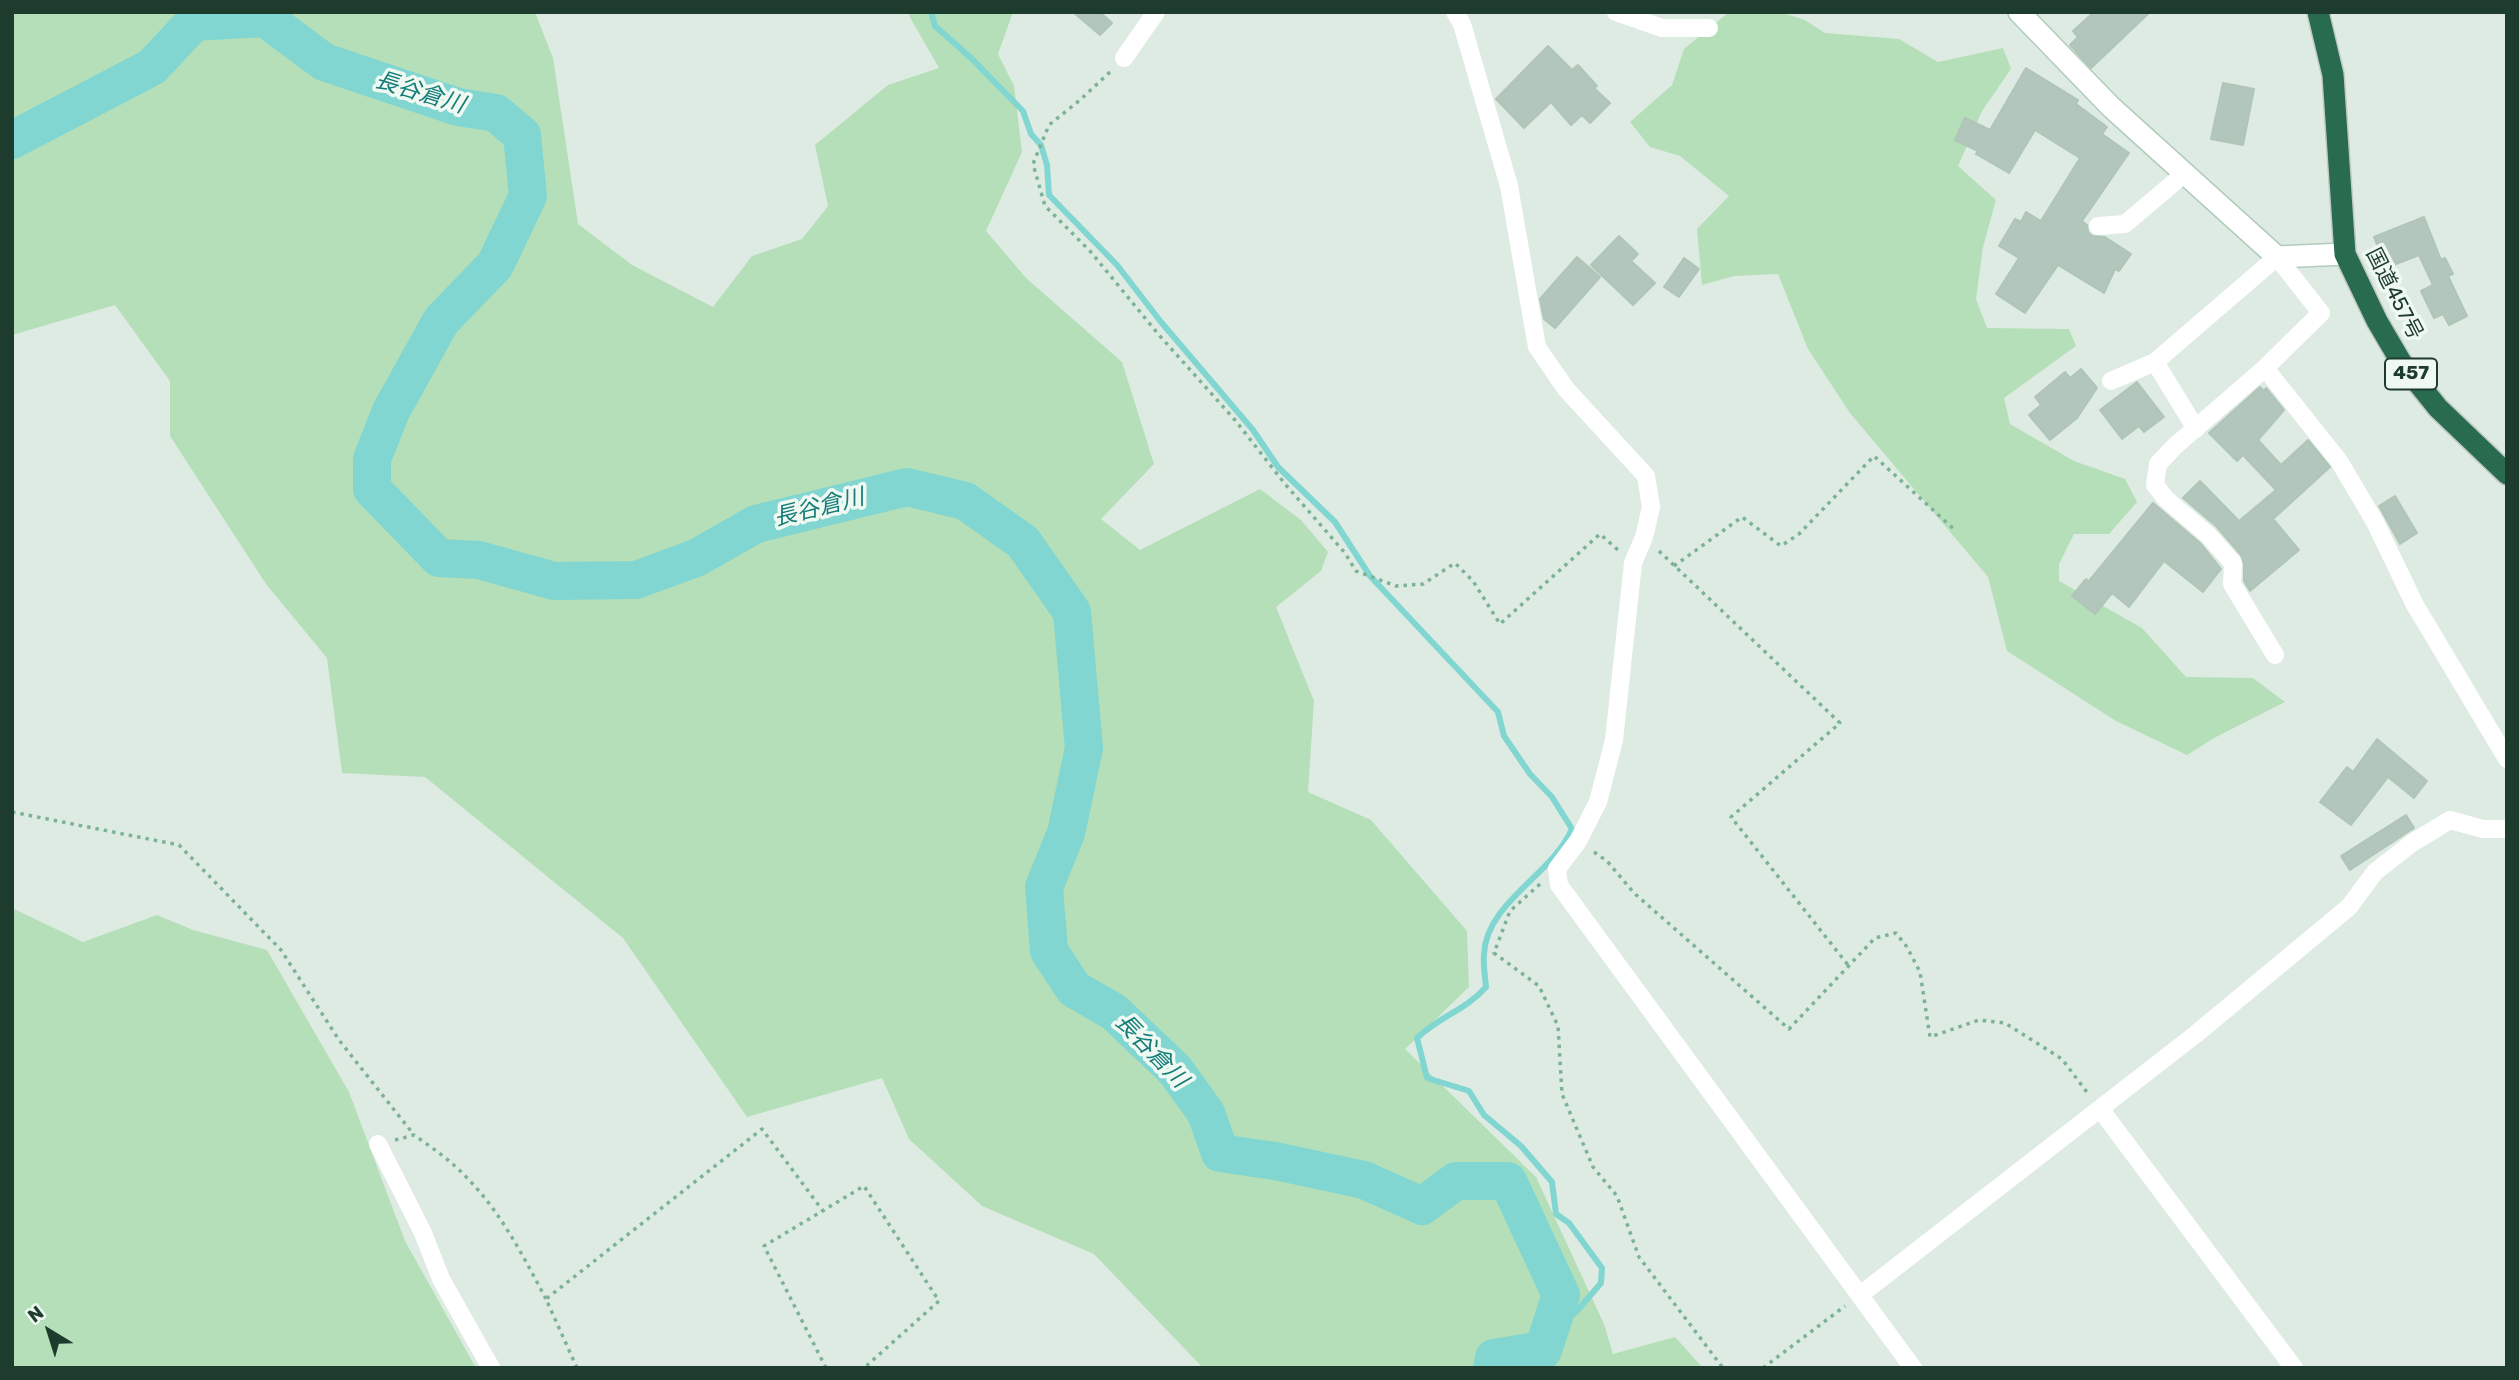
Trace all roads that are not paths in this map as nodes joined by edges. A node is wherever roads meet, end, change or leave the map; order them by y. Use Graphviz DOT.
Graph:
graph roads {
  1 [pos="1156,12"];
  2 [pos="1455,12"];
  3 [pos="2019,12"];
  4 [pos="2318,12"];
  5 [pos="1618,13"];
  6 [pos="1709,28"];
  7 [pos="1124,58"];
  8 [pos="2184,174"];
  9 [pos="2098,226"];
  10 [pos="2345,254"];
  11 [pos="2277,257"];
  12 [pos="2155,362"];
  13 [pos="2265,368"];
  14 [pos="2110,381"];
  15 [pos="2196,429"];
  16 [pos="2507,474"];
  17 [pos="2275,655"];
  18 [pos="2507,759"];
  19 [pos="2507,829"];
  20 [pos="2101,1110"];
  21 [pos="378,1143"];
  22 [pos="1860,1295"];
  23 [pos="491,1368"];
  24 [pos="1913,1368"];
  25 [pos="2294,1368"];
  1 -- 7 [label="street"];
  2 -- 22 [label="street"];
  3 -- 8 [label="street"];
  4 -- 10 [label="highway, 国道457号 / 457"];
  5 -- 6 [label="street"];
  8 -- 9 [label="street"];
  8 -- 11 [label="street"];
  10 -- 11 [label="street"];
  10 -- 16 [label="highway, 国道457号 / 457"];
  11 -- 12 [label="street"];
  11 -- 13 [label="street"];
  12 -- 14 [label="street"];
  12 -- 15 [label="street"];
  13 -- 15 [label="street"];
  13 -- 18 [label="street"];
  15 -- 17 [label="street"];
  19 -- 20 [label="street"];
  20 -- 22 [label="street"];
  20 -- 25 [label="street"];
  21 -- 23 [label="street"];
  22 -- 24 [label="street"];
}
